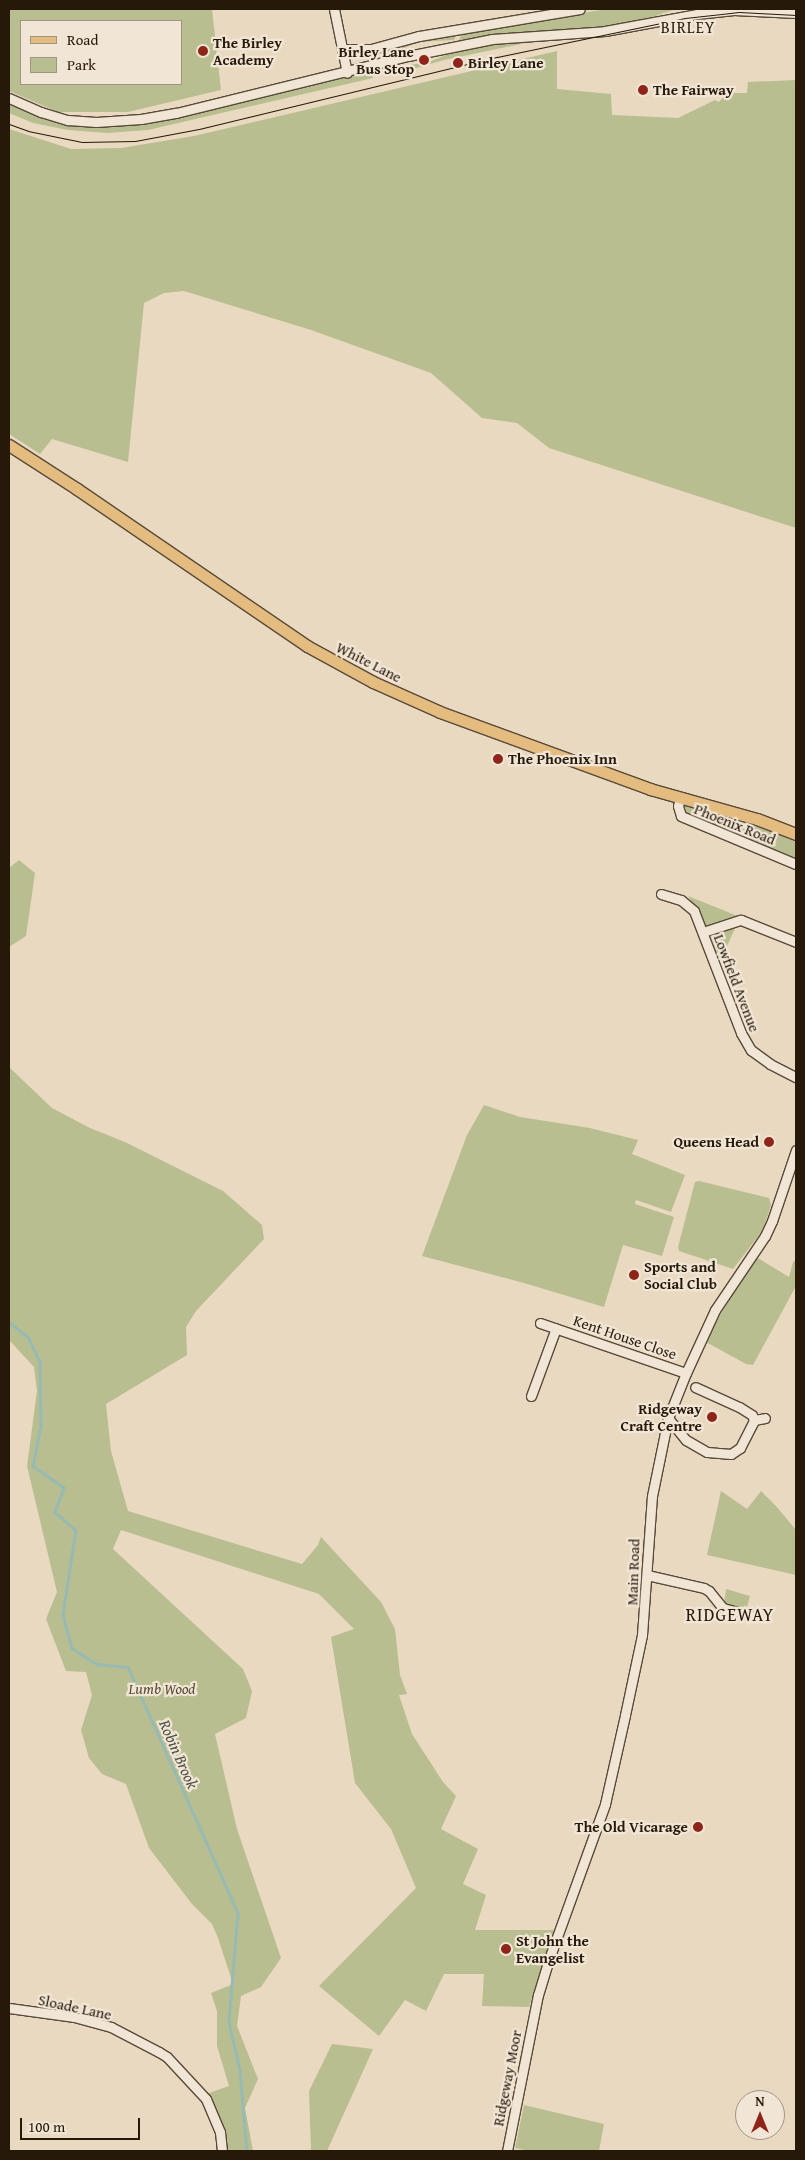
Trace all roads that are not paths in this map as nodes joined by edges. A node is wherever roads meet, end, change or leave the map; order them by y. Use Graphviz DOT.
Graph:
graph roads {
  1 [pos="334,9"];
  2 [pos="580,9"];
  3 [pos="684,12"];
  4 [pos="796,13"];
  5 [pos="342,49"];
  6 [pos="347,73"];
  7 [pos="9,98"];
  8 [pos="9,445"];
  9 [pos="680,798"];
  10 [pos="796,834"];
  11 [pos="796,864"];
  12 [pos="661,894"];
  13 [pos="703,932"];
  14 [pos="796,942"];
  15 [pos="796,1077"];
  16 [pos="796,1150"];
  17 [pos="540,1323"];
  18 [pos="556,1328"];
  19 [pos="686,1373"];
  20 [pos="695,1387"];
  21 [pos="531,1396"];
  22 [pos="668,1418"];
  23 [pos="765,1418"];
  24 [pos="754,1420"];
  25 [pos="648,1575"];
  26 [pos="753,1616"];
  27 [pos="9,2008"];
  28 [pos="534,2011"];
  29 [pos="222,2151"];
  30 [pos="507,2151"];
  1 -- 5 [label="street"];
  2 -- 5 [label="street"];
  3 -- 4 [label="street"];
  3 -- 6 [label="street"];
  5 -- 6 [label="street"];
  6 -- 7 [label="street"];
  8 -- 9 [label="main road, White Lane"];
  9 -- 10 [label="main road, White Lane"];
  9 -- 11 [label="street, Phoenix Road"];
  12 -- 13 [label="street, Lowfield Avenue"];
  13 -- 14 [label="street"];
  13 -- 15 [label="street, Lowfield Avenue"];
  16 -- 19 [label="street, Main Road"];
  17 -- 18 [label="street, Kent House Close"];
  18 -- 19 [label="street, Kent House Close"];
  18 -- 21 [label="street, Kent House Close"];
  19 -- 22 [label="street, Main Road"];
  20 -- 24 [label="street"];
  22 -- 24 [label="street"];
  22 -- 25 [label="street, Main Road"];
  23 -- 24 [label="street"];
  25 -- 26 [label="street"];
  25 -- 28 [label="street, Main Road"];
  27 -- 29 [label="street, Sloade Lane"];
  28 -- 30 [label="street, Ridgeway Moor"];
}
